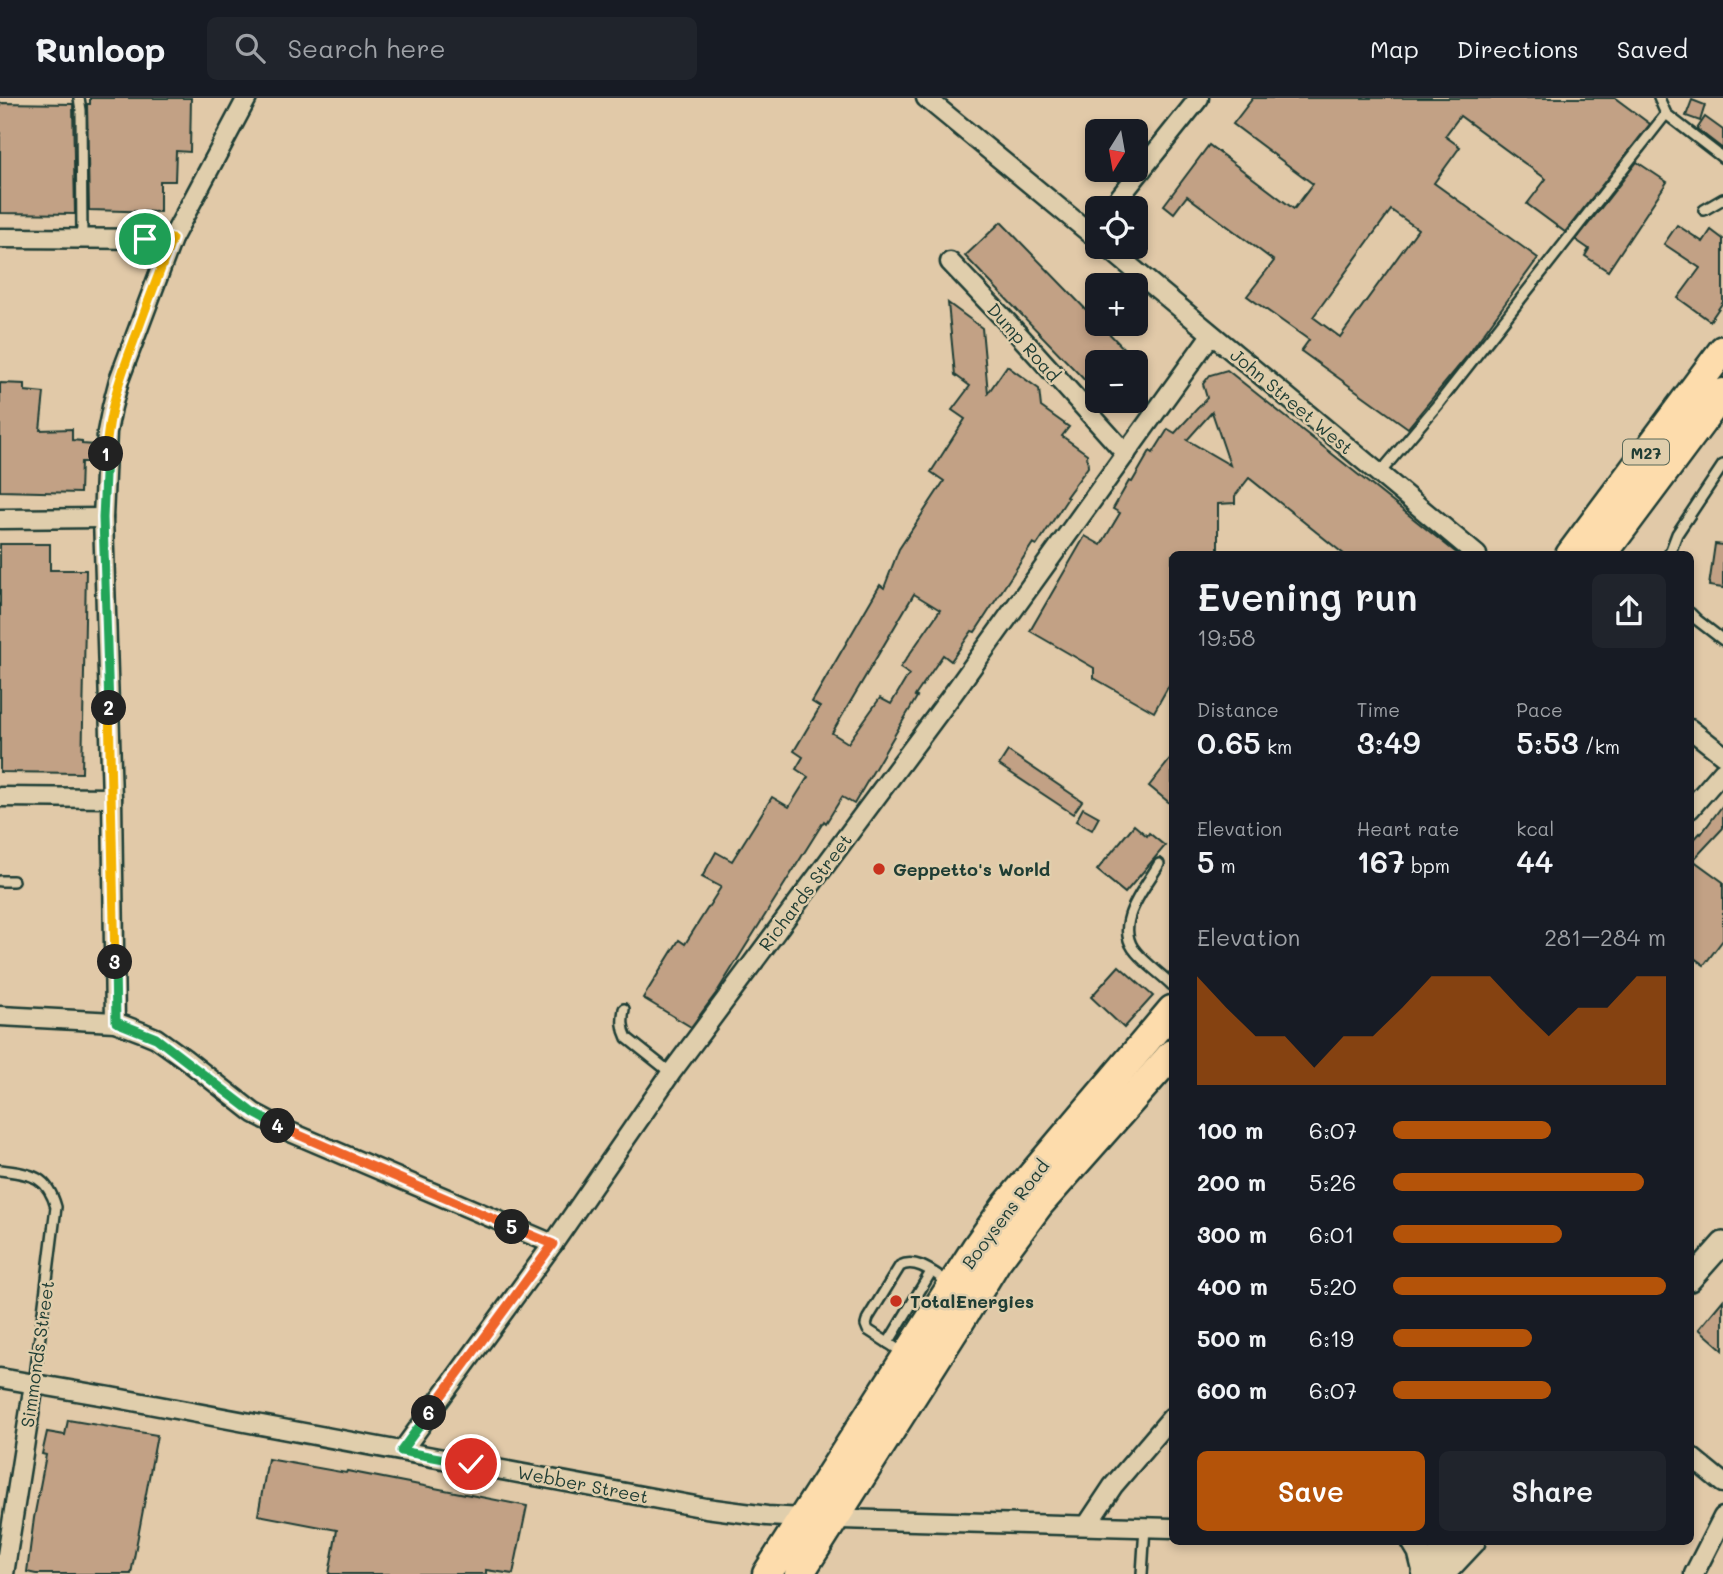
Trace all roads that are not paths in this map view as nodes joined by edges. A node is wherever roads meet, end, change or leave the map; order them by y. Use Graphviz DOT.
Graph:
graph roads {
  1 [pos="79,98"];
  2 [pos="247,98"];
  3 [pos="926,98"];
  4 [pos="1199,98"];
  5 [pos="1659,98"];
  6 [pos="1666,114"];
  7 [pos="1723,158"];
  8 [pos="1121,196"];
  9 [pos="1723,199"];
  10 [pos="1704,210"];
  11 [pos="1085,225"];
  12 [pos="0,238"];
  13 [pos="82,239"];
  14 [pos="172,239"];
  15 [pos="1121,259"];
  16 [pos="950,262"];
  17 [pos="1211,335"];
  18 [pos="1723,350"];
  19 [pos="1723,393"];
  20 [pos="1126,454"];
  21 [pos="1723,466"];
  22 [pos="1379,474"];
  23 [pos="103,518"];
  24 [pos="0,519"];
  25 [pos="1472,551"];
  26 [pos="1573,551"];
  27 [pos="1605,551"];
  28 [pos="1671,551"];
  29 [pos="1694,617"];
  30 [pos="1723,640"];
  31 [pos="1694,732"];
  32 [pos="1723,755"];
  33 [pos="1723,771"];
  34 [pos="0,797"];
  35 [pos="112,798"];
  36 [pos="1694,804"];
  37 [pos="1159,864"];
  38 [pos="0,881"];
  39 [pos="13,881"];
  40 [pos="1169,982"];
  41 [pos="624,1009"];
  42 [pos="1169,1014"];
  43 [pos="0,1016"];
  44 [pos="116,1022"];
  45 [pos="1169,1057"];
  46 [pos="671,1073"];
  47 [pos="0,1170"];
  48 [pos="1723,1243"];
  49 [pos="553,1244"];
  50 [pos="1694,1276"];
  51 [pos="942,1279"];
  52 [pos="898,1350"];
  53 [pos="0,1378"];
  54 [pos="34,1384"];
  55 [pos="1169,1421"];
  56 [pos="401,1451"];
  57 [pos="1694,1459"];
  58 [pos="1723,1483"];
  59 [pos="1723,1517"];
  60 [pos="803,1518"];
  61 [pos="834,1520"];
  62 [pos="1087,1525"];
  63 [pos="1145,1527"];
  64 [pos="1169,1528"];
  65 [pos="1415,1545"];
  66 [pos="1447,1545"];
  67 [pos="1470,1545"];
  68 [pos="1430,1573"];
  69 [pos="4,1574"];
  70 [pos="767,1574"];
  71 [pos="799,1574"];
  72 [pos="1142,1574"];
  73 [pos="1694,1574"];
  1 -- 13 [label="lane"];
  2 -- 14 [label="street"];
  3 -- 11 [label="street"];
  4 -- 8 [label="street"];
  5 -- 6 [label="lane"];
  6 -- 7 [label="lane"];
  6 -- 22 [label="lane"];
  9 -- 10 [label="lane"];
  12 -- 13 [label="street"];
  13 -- 14 [label="street"];
  14 -- 23 [label="street"];
  15 -- 17 [label="street, John Street West"];
  16 -- 20 [label="street, Dump Road"];
  17 -- 20 [label="street, Richards Street"];
  17 -- 22 [label="street, John Street West"];
  18 -- 26 [label="main road, M27"];
  19 -- 27 [label="main road, M27"];
  20 -- 46 [label="street, Richards Street"];
  21 -- 28 [label="lane"];
  22 -- 25 [label="street, John Street West"];
  23 -- 24 [label="street"];
  23 -- 35 [label="street"];
  29 -- 30 [label="lane"];
  31 -- 32 [label="street"];
  33 -- 36 [label="street"];
  34 -- 35 [label="street"];
  35 -- 44 [label="street"];
  37 -- 40 [label="lane"];
  38 -- 39 [label="lane"];
  41 -- 46 [label="lane"];
  42 -- 51 [label="main road, Booysens Road"];
  43 -- 44 [label="street"];
  44 -- 49 [label="street"];
  45 -- 61 [label="main road, Booysens Road"];
  46 -- 49 [label="street, Richards Street"];
  47 -- 54 [label="lane, Simmonds Street"];
  48 -- 50 [label="street"];
  49 -- 56 [label="street, Richards Street"];
  51 -- 52 [label="main road, Booysens Road"];
  51 -- 52 [label="lane"];
  52 -- 60 [label="main road, Booysens Road"];
  53 -- 54 [label="street, Webber Street"];
  54 -- 56 [label="street, Webber Street"];
  54 -- 69 [label="street, Simmonds Street"];
  55 -- 62 [label="street"];
  56 -- 60 [label="street, Webber Street"];
  57 -- 58 [label="street"];
  59 -- 73 [label="street"];
  60 -- 61 [label="street, Webber Street"];
  60 -- 70 [label="main road, Booysens Road"];
  61 -- 62 [label="street, Webber Street"];
  61 -- 71 [label="main road, Booysens Road"];
  62 -- 63 [label="street, Webber Street"];
  63 -- 64 [label="street, Webber Street"];
  63 -- 72 [label="lane"];
  65 -- 68 [label="street"];
  66 -- 68 [label="street"];
  67 -- 68 [label="street"];
}
